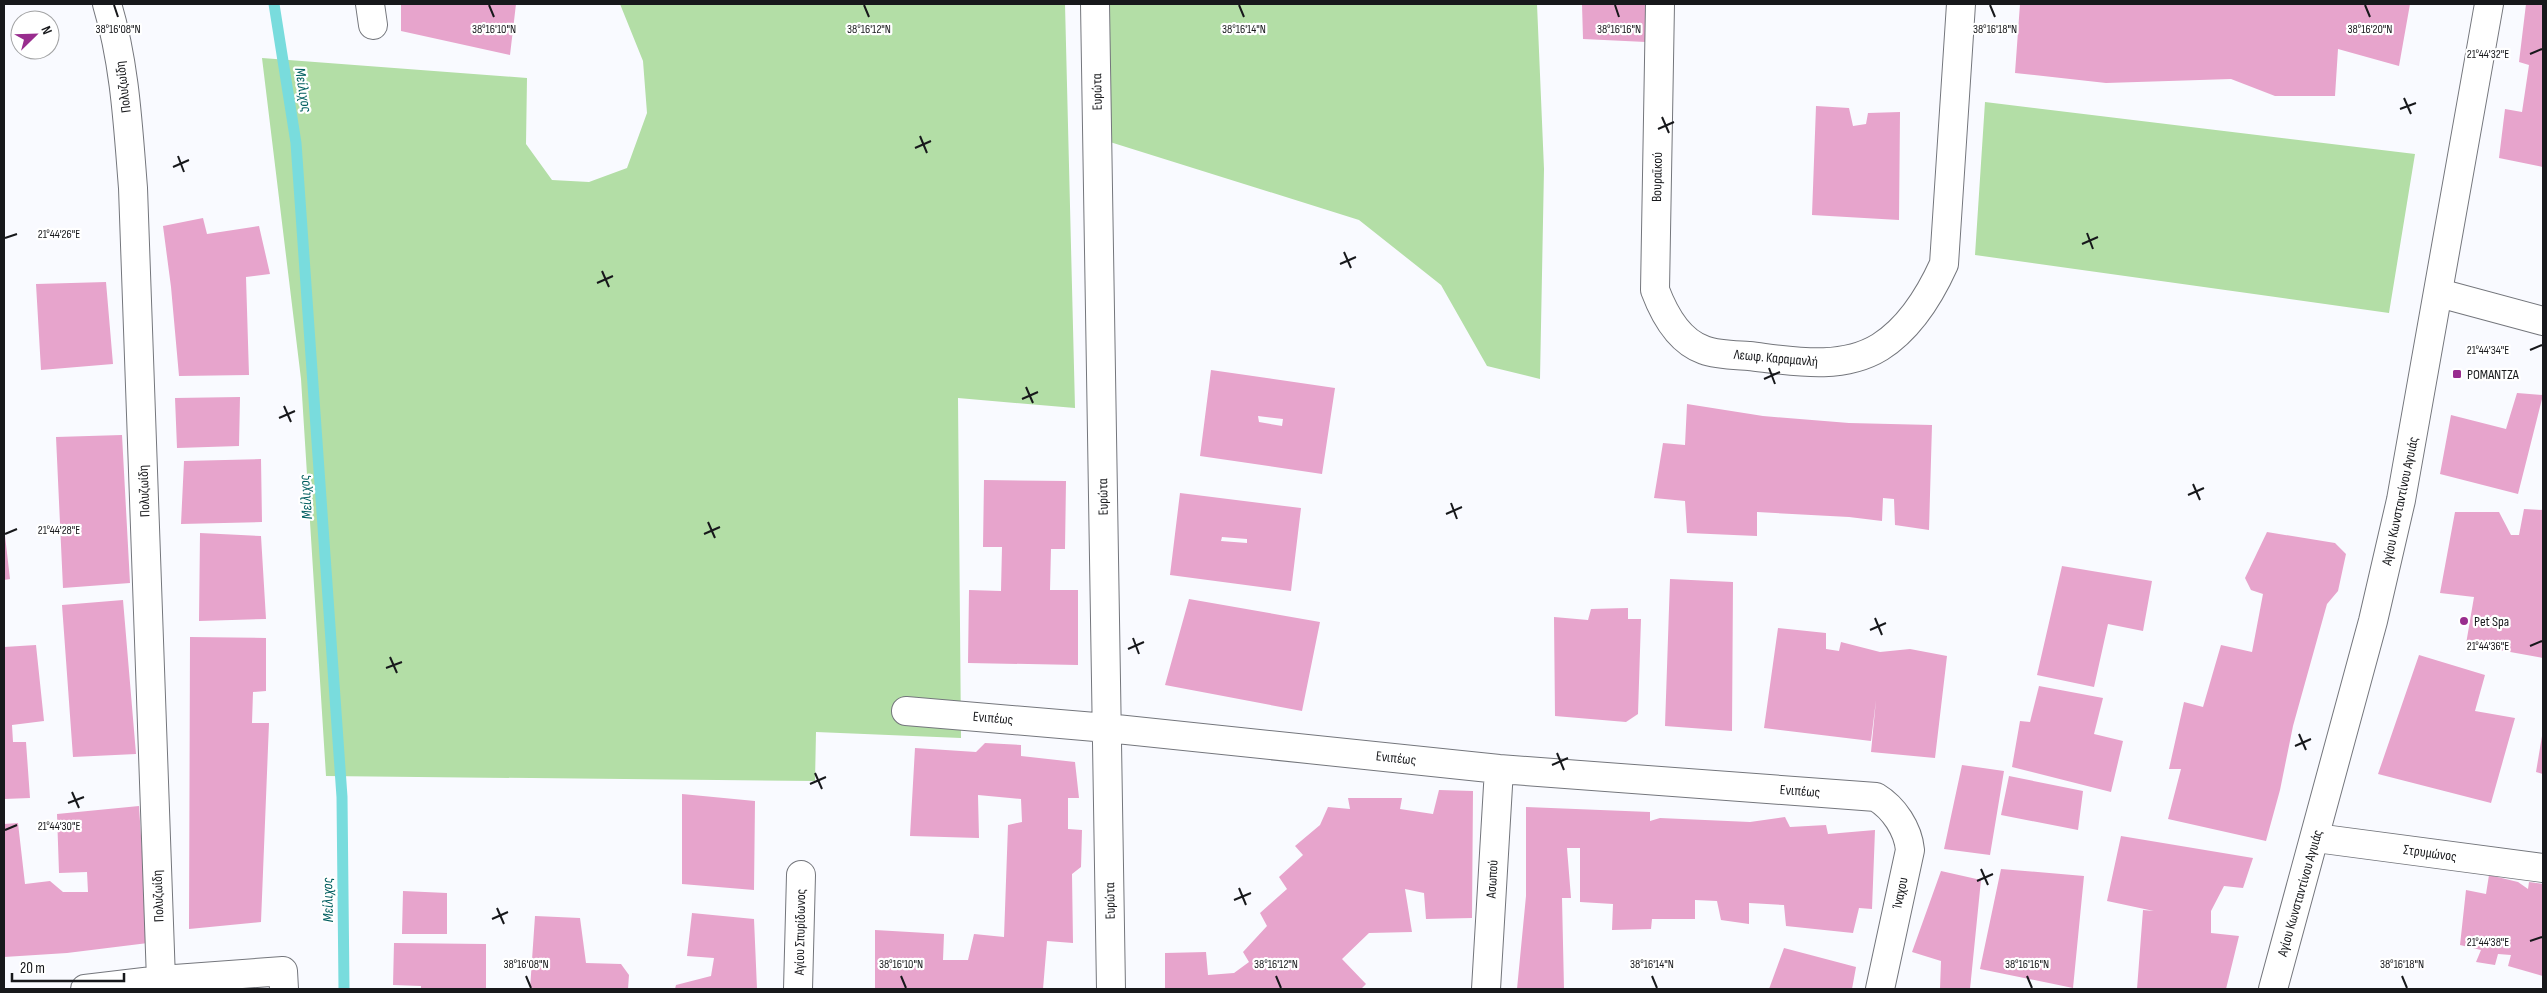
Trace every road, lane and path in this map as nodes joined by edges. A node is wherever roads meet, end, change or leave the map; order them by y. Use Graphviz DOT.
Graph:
graph roads {
  1 [pos="107,4"];
  2 [pos="1095,4"];
  3 [pos="1660,4"];
  4 [pos="1961,4"];
  5 [pos="2489,4"];
  6 [pos="1655,290"];
  7 [pos="2439,293"];
  8 [pos="2543,321"];
  9 [pos="906,711"];
  10 [pos="1107,728"];
  11 [pos="1499,769"];
  12 [pos="1886,803"];
  13 [pos="2316,838"];
  14 [pos="2543,868"];
  15 [pos="800,875"];
  16 [pos="161,980"];
  17 [pos="284,980"];
  18 [pos="85,989"];
  19 [pos="798,989"];
  20 [pos="1111,989"];
  21 [pos="1486,989"];
  22 [pos="1880,989"];
  23 [pos="2273,989"];
  1 -- 16 [label="street, Πολυζωίδη"];
  2 -- 10 [label="street, Ευρώτα"];
  3 -- 6 [label="street, Βουραϊκού"];
  4 -- 6 [label="street, Λεωφ. Καραμανλή"];
  5 -- 7 [label="street, Αγίου Κωνσταντίνου Αγυιάς"];
  7 -- 8 [label="street"];
  7 -- 13 [label="street, Αγίου Κωνσταντίνου Αγυιάς"];
  9 -- 10 [label="street, Ενιπέως"];
  10 -- 11 [label="street, Ενιπέως"];
  10 -- 20 [label="street, Ευρώτα"];
  11 -- 12 [label="street, Ενιπέως"];
  11 -- 21 [label="street, Ασωπού"];
  12 -- 22 [label="street, Ίναχου"];
  13 -- 14 [label="street, Στρυμώνος"];
  13 -- 23 [label="street, Αγίου Κωνσταντίνου Αγυιάς"];
  15 -- 19 [label="street, Αγίου Σπυρίδωνος"];
  16 -- 17 [label="street"];
  16 -- 18 [label="street"];
}
